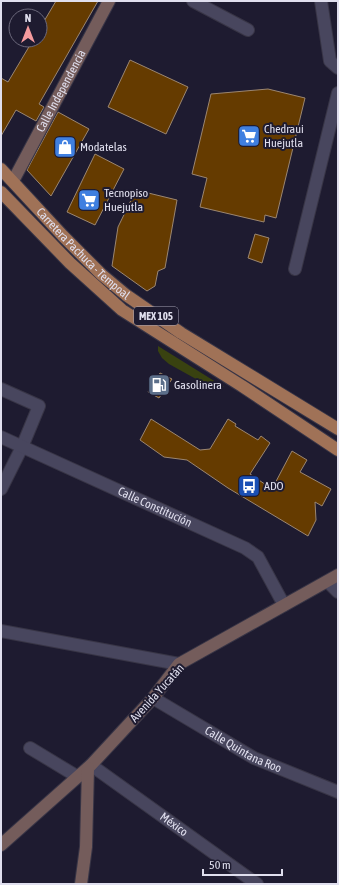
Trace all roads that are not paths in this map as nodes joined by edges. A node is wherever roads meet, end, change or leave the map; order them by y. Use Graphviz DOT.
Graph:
graph roads {
  1 [pos="109,1"];
  2 [pos="193,1"];
  3 [pos="321,1"];
  4 [pos="248,30"];
  5 [pos="337,67"];
  6 [pos="338,93"];
  7 [pos="334,123"];
  8 [pos="1,169"];
  9 [pos="13,180"];
  10 [pos="1,192"];
  11 [pos="295,269"];
  12 [pos="1,389"];
  13 [pos="338,429"];
  14 [pos="1,437"];
  15 [pos="22,447"];
  16 [pos="337,448"];
  17 [pos="1,489"];
  18 [pos="338,575"];
  19 [pos="328,582"];
  20 [pos="338,592"];
  21 [pos="284,605"];
  22 [pos="1,631"];
  23 [pos="179,664"];
  24 [pos="153,698"];
  25 [pos="30,748"];
  26 [pos="89,766"];
  27 [pos="78,777"];
  28 [pos="338,792"];
  29 [pos="1,846"];
  30 [pos="82,884"];
  31 [pos="257,884"];
  1 -- 9 [label="street, Calle Independencia"];
  2 -- 4 [label="street"];
  3 -- 5 [label="street"];
  6 -- 7 [label="street"];
  7 -- 11 [label="street"];
  8 -- 9 [label="main road, Carretera Pachuca - Tempoal / MEX 105"];
  9 -- 13 [label="main road, Carretera Pachuca - Tempoal / MEX 105"];
  10 -- 16 [label="main road, Carretera Pachuca - Tempoal / MEX 105"];
  12 -- 15 [label="street"];
  14 -- 15 [label="street, Calle Constitución"];
  15 -- 17 [label="street"];
  15 -- 21 [label="street, Calle Constitución"];
  18 -- 19 [label="street, Avenida Yucatán"];
  19 -- 20 [label="street"];
  19 -- 21 [label="street, Avenida Yucatán"];
  21 -- 23 [label="street, Avenida Yucatán"];
  22 -- 23 [label="street"];
  23 -- 24 [label="street, Avenida Yucatán"];
  24 -- 26 [label="street, Avenida Yucatán"];
  24 -- 28 [label="street, Calle Quintana Roo"];
  25 -- 27 [label="street"];
  26 -- 27 [label="street, Avenida Yucatán"];
  26 -- 30 [label="street"];
  26 -- 31 [label="street, México"];
  27 -- 29 [label="street, Avenida Yucatán"];
}
